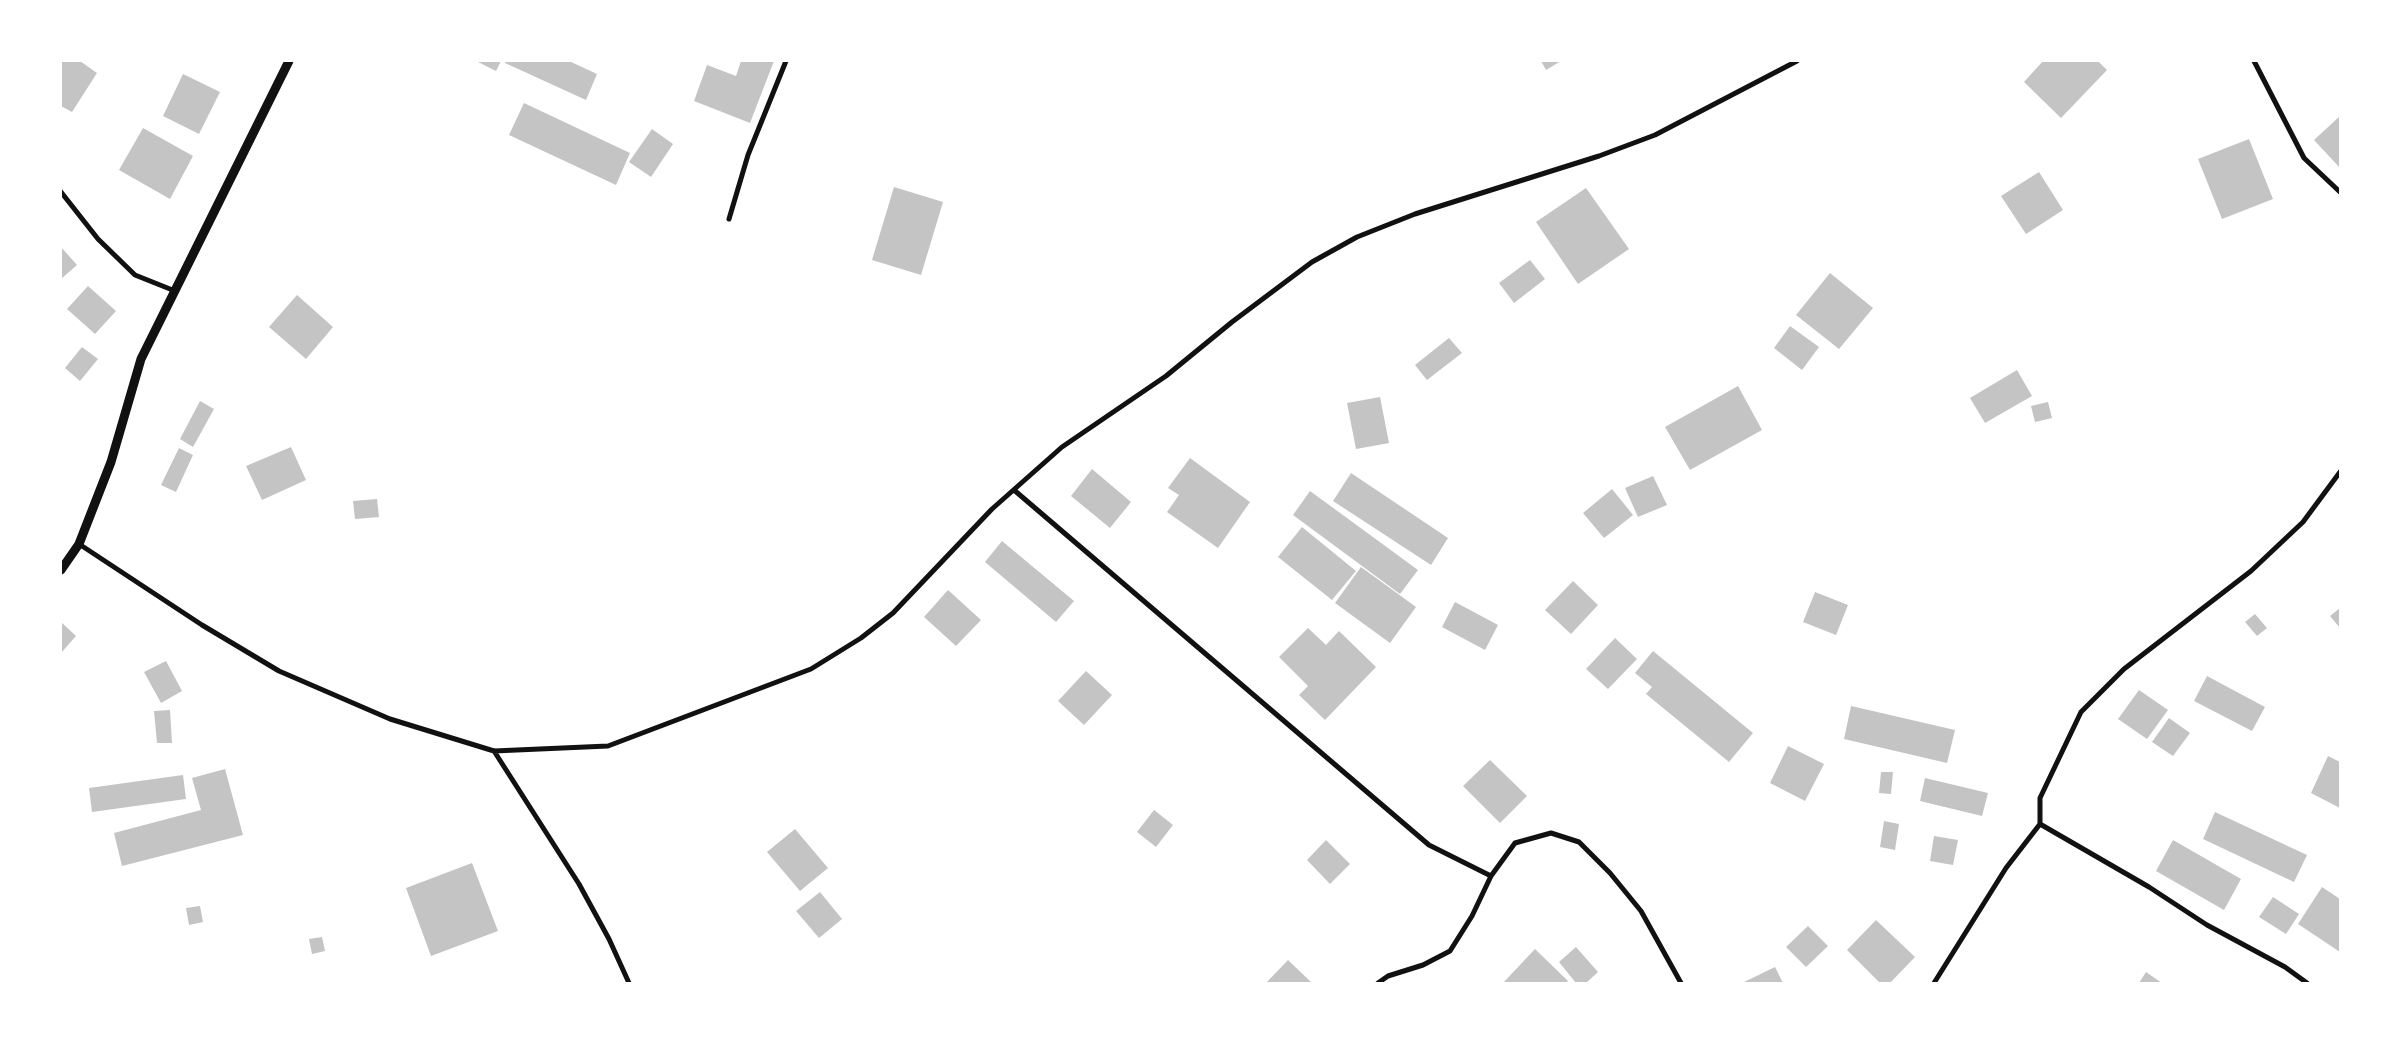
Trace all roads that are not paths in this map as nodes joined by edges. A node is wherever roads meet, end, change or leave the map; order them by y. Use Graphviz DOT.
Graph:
graph roads {
  1 [pos="289,61"];
  2 [pos="786,61"];
  3 [pos="1798,61"];
  4 [pos="2254,61"];
  5 [pos="61,192"];
  6 [pos="2340,192"];
  7 [pos="729,219"];
  8 [pos="175,291"];
  9 [pos="2340,472"];
  10 [pos="1014,490"];
  11 [pos="79,544"];
  12 [pos="61,570"];
  13 [pos="494,750"];
  14 [pos="2040,824"];
  15 [pos="1491,876"];
  16 [pos="629,983"];
  17 [pos="1378,983"];
  18 [pos="1681,983"];
  19 [pos="1934,983"];
  20 [pos="2308,983"];
  1 -- 8 [label="street"];
  2 -- 7 [label="street"];
  3 -- 10 [label="street"];
  4 -- 6 [label="street"];
  5 -- 8 [label="street"];
  8 -- 11 [label="street"];
  9 -- 14 [label="street"];
  10 -- 13 [label="street"];
  10 -- 15 [label="street"];
  11 -- 12 [label="street"];
  11 -- 13 [label="street"];
  13 -- 16 [label="street"];
  14 -- 19 [label="street"];
  14 -- 20 [label="street"];
  15 -- 17 [label="street"];
  15 -- 18 [label="street"];
}
